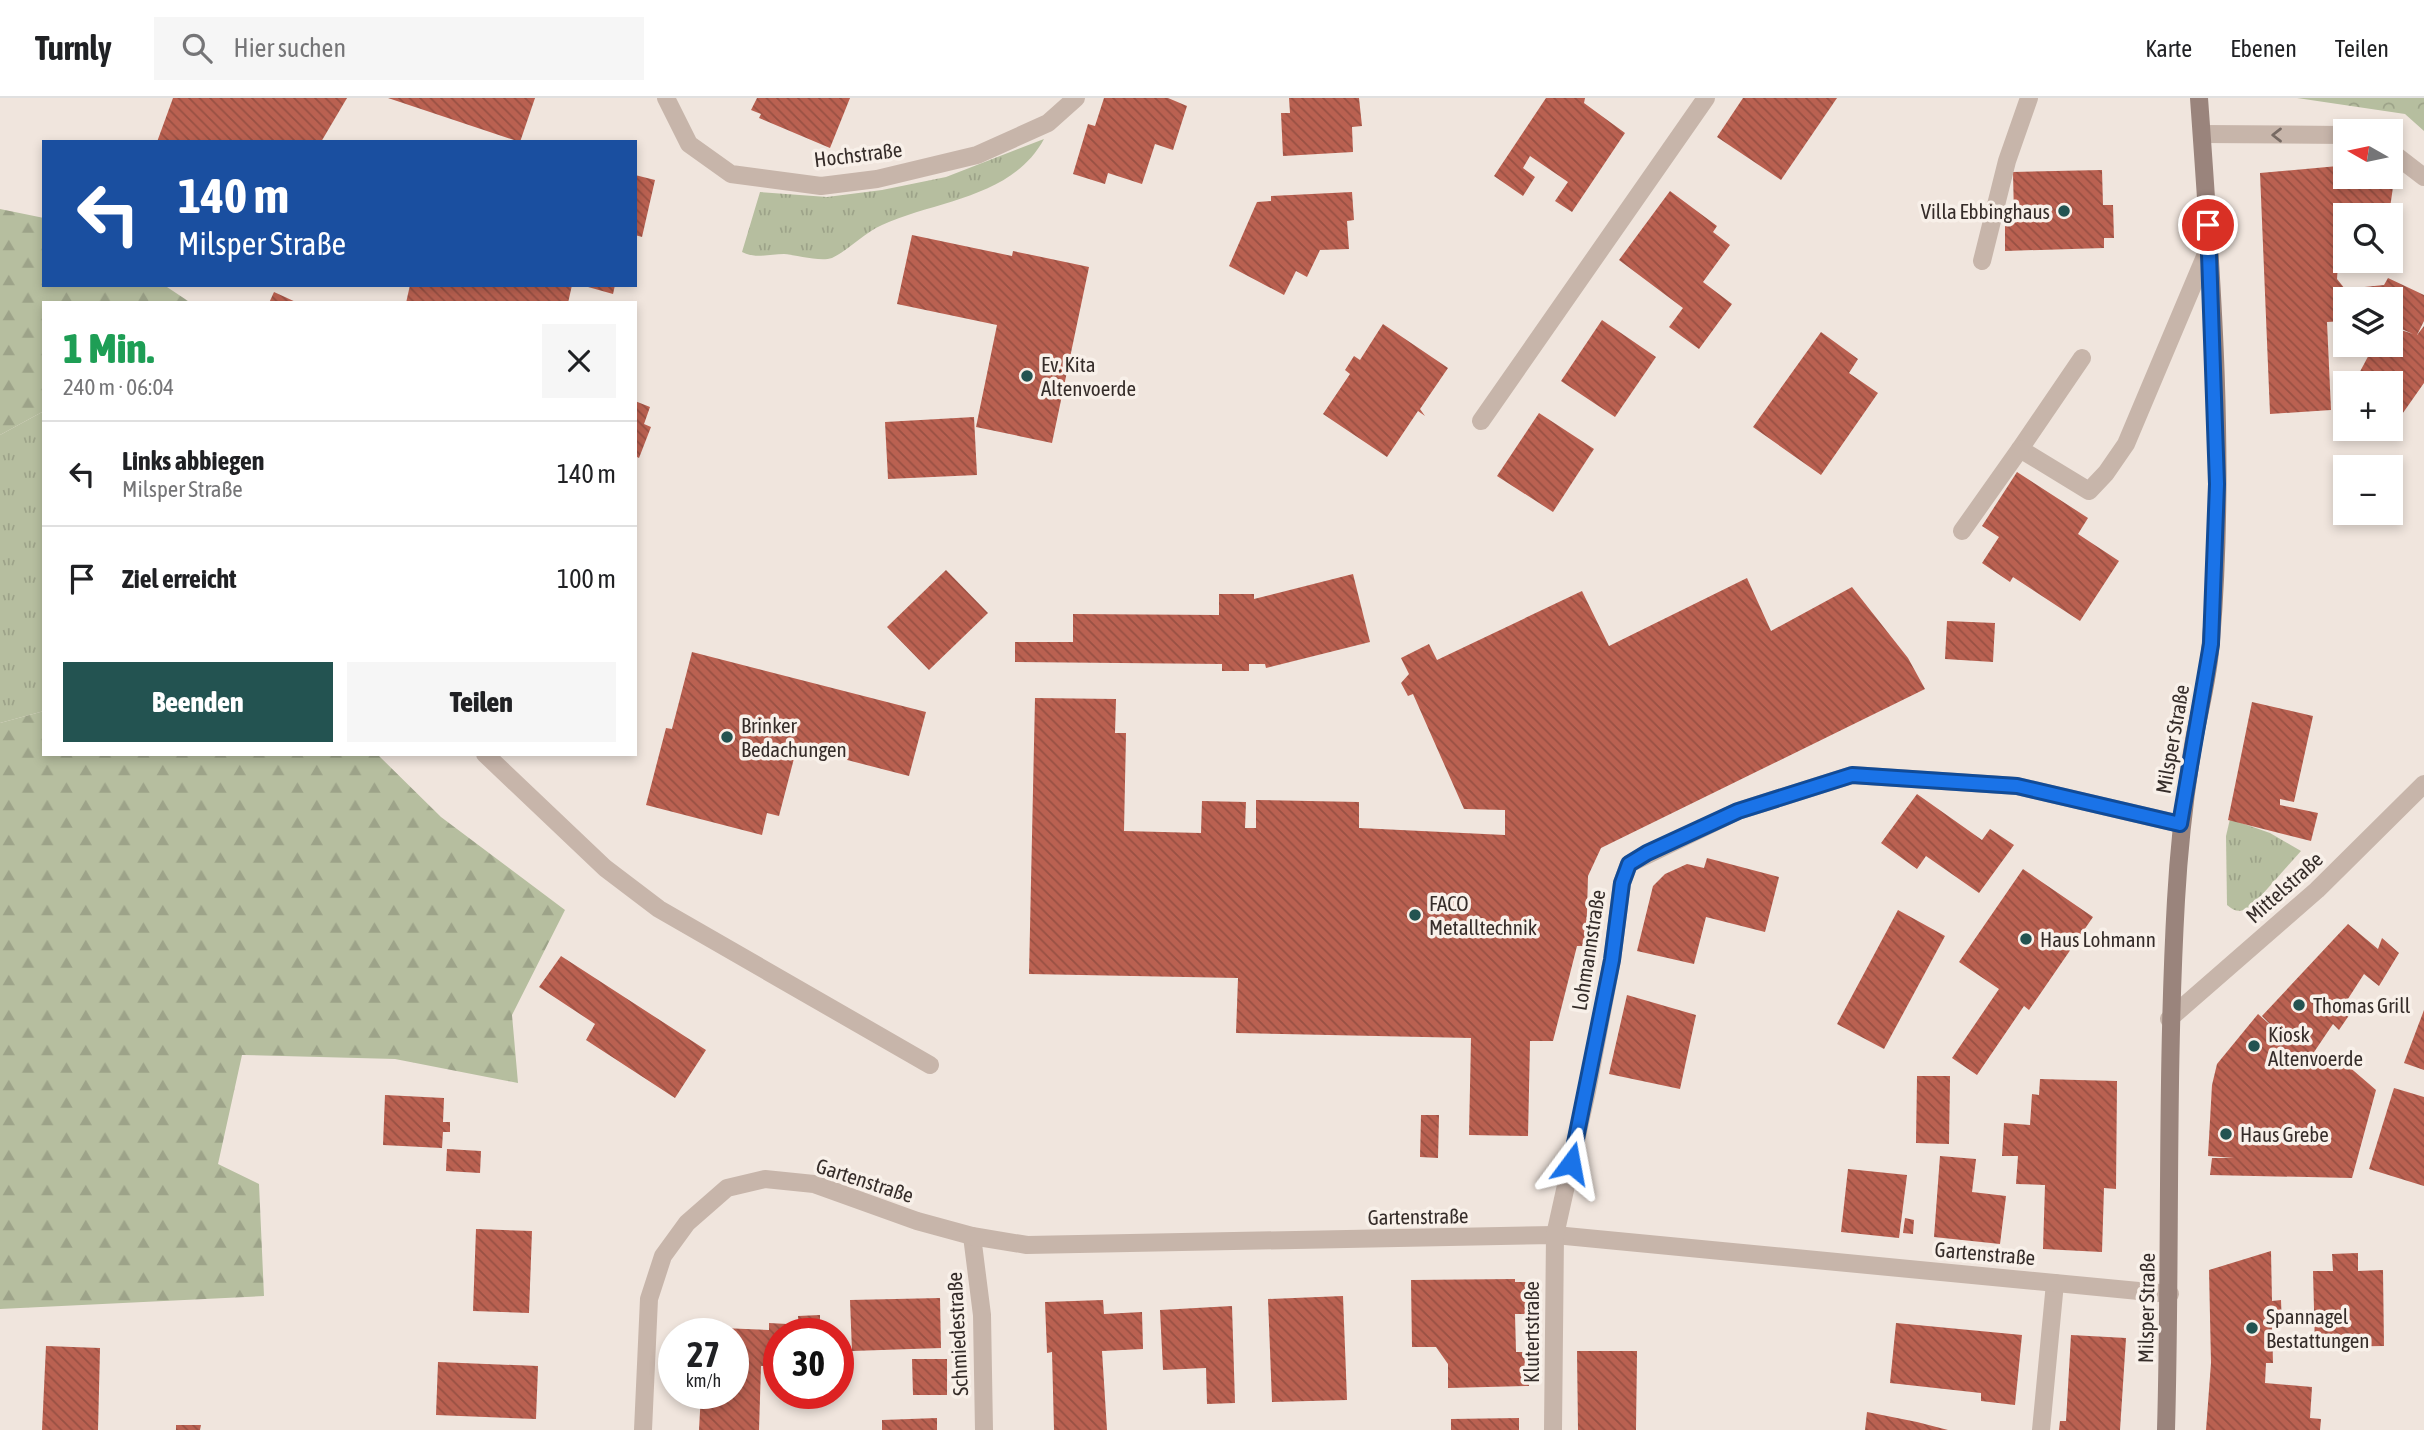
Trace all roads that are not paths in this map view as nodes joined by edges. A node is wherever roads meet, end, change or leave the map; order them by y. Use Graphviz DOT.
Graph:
graph roads {
  1 [pos="666,98"];
  2 [pos="1076,98"];
  3 [pos="1706,98"];
  4 [pos="2029,98"];
  5 [pos="2199,98"];
  6 [pos="2202,134"];
  7 [pos="2333,135"];
  8 [pos="2403,161"];
  9 [pos="2424,177"];
  10 [pos="2209,247"];
  11 [pos="1982,261"];
  12 [pos="2082,358"];
  13 [pos="1481,421"];
  14 [pos="2020,449"];
  15 [pos="1962,531"];
  16 [pos="487,756"];
  17 [pos="2424,784"];
  18 [pos="2180,824"];
  19 [pos="2169,1019"];
  20 [pos="930,1065"];
  21 [pos="1555,1235"];
  22 [pos="972,1236"];
  23 [pos="2054,1283"];
  24 [pos="2170,1294"];
  25 [pos="643,1430"];
  26 [pos="984,1430"];
  27 [pos="1553,1430"];
  28 [pos="2041,1430"];
  29 [pos="2166,1430"];
  1 -- 2 [label="street, Hochstraße"];
  3 -- 13 [label="street"];
  4 -- 11 [label="street"];
  5 -- 6 [label="street, Milsper Straße"];
  7 -- 6 [label="street, one-way"];
  6 -- 10 [label="street, Milsper Straße"];
  8 -- 9 [label="street"];
  10 -- 14 [label="street"];
  10 -- 18 [label="street, Milsper Straße"];
  12 -- 14 [label="street"];
  14 -- 15 [label="street"];
  16 -- 20 [label="street"];
  17 -- 19 [label="street, Mittelstraße"];
  18 -- 19 [label="street, Milsper Straße"];
  18 -- 21 [label="street, Lohmannstraße"];
  19 -- 24 [label="street, Milsper Straße"];
  21 -- 22 [label="street, Gartenstraße"];
  21 -- 23 [label="street, Gartenstraße"];
  21 -- 27 [label="street, Klutertstraße"];
  22 -- 25 [label="street, Gartenstraße"];
  22 -- 26 [label="street, Schmiedestraße"];
  23 -- 24 [label="street, Gartenstraße"];
  23 -- 28 [label="street"];
  24 -- 29 [label="street, Milsper Straße"];
}
